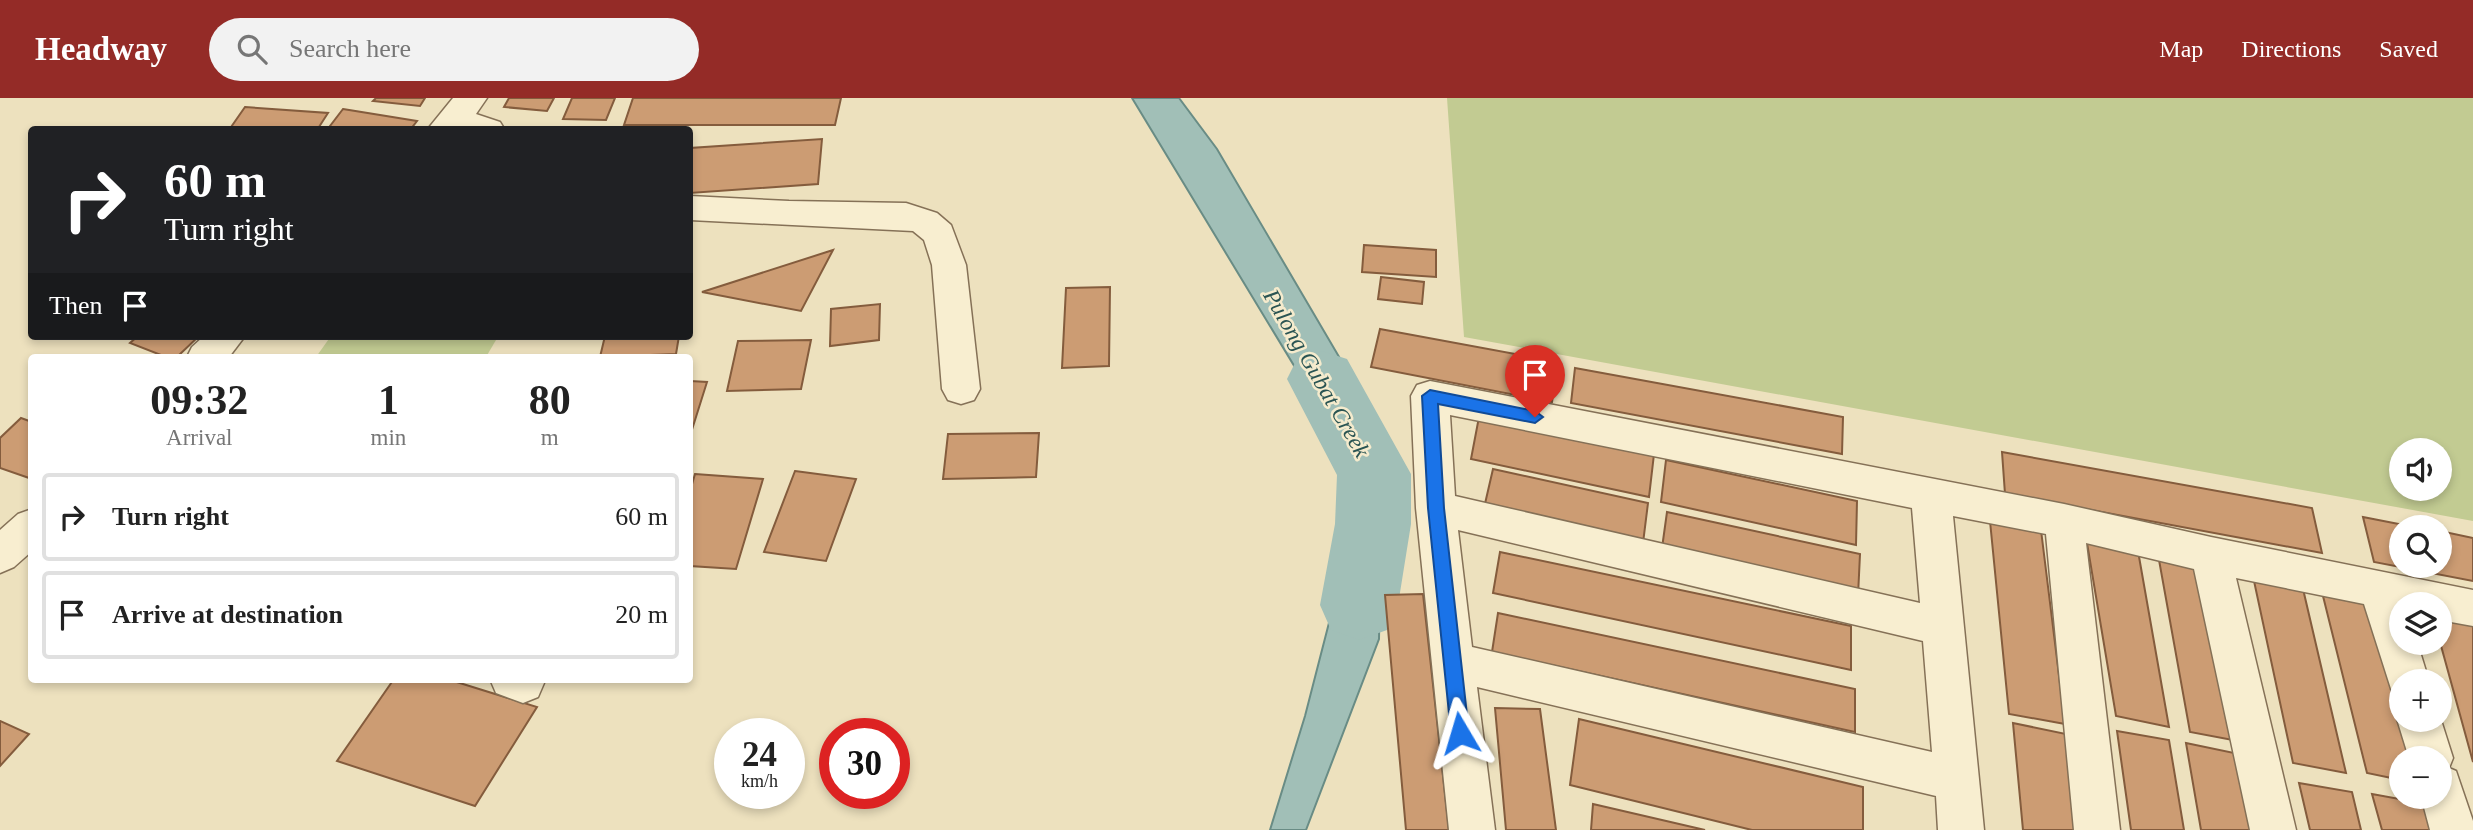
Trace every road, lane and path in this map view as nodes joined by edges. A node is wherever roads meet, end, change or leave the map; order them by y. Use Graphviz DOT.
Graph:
graph roads {
  1 [pos="456,115"];
  2 [pos="480,126"];
  3 [pos="693,208"];
  4 [pos="223,340"];
  5 [pos="208,354"];
  6 [pos="961,389"];
  7 [pos="1931,495"];
  8 [pos="1436,508"];
  9 [pos="2064,521"];
  10 [pos="28,531"];
  11 [pos="0,555"];
  12 [pos="2211,555"];
  13 [pos="2381,590"];
  14 [pos="2473,608"];
  15 [pos="1940,626"];
  16 [pos="1451,661"];
  17 [pos="2404,669"];
  18 [pos="1956,779"];
  19 [pos="2447,809"];
  20 [pos="1472,830"];
  21 [pos="1961,830"];
  22 [pos="2097,830"];
  23 [pos="2273,830"];
  24 [pos="2453,830"];
  1 -- 2 [label="street"];
  3 -- 6 [label="street"];
  4 -- 5 [label="street"];
  7 -- 8 [label="street"];
  7 -- 9 [label="street"];
  7 -- 15 [label="street"];
  8 -- 15 [label="street"];
  8 -- 16 [label="street"];
  9 -- 12 [label="street"];
  9 -- 22 [label="street"];
  10 -- 11 [label="street"];
  12 -- 13 [label="street"];
  12 -- 23 [label="street"];
  13 -- 14 [label="street"];
  13 -- 17 [label="street"];
  15 -- 18 [label="street"];
  16 -- 18 [label="street"];
  16 -- 20 [label="street"];
  18 -- 21 [label="street"];
  19 -- 24 [label="street"];
}
